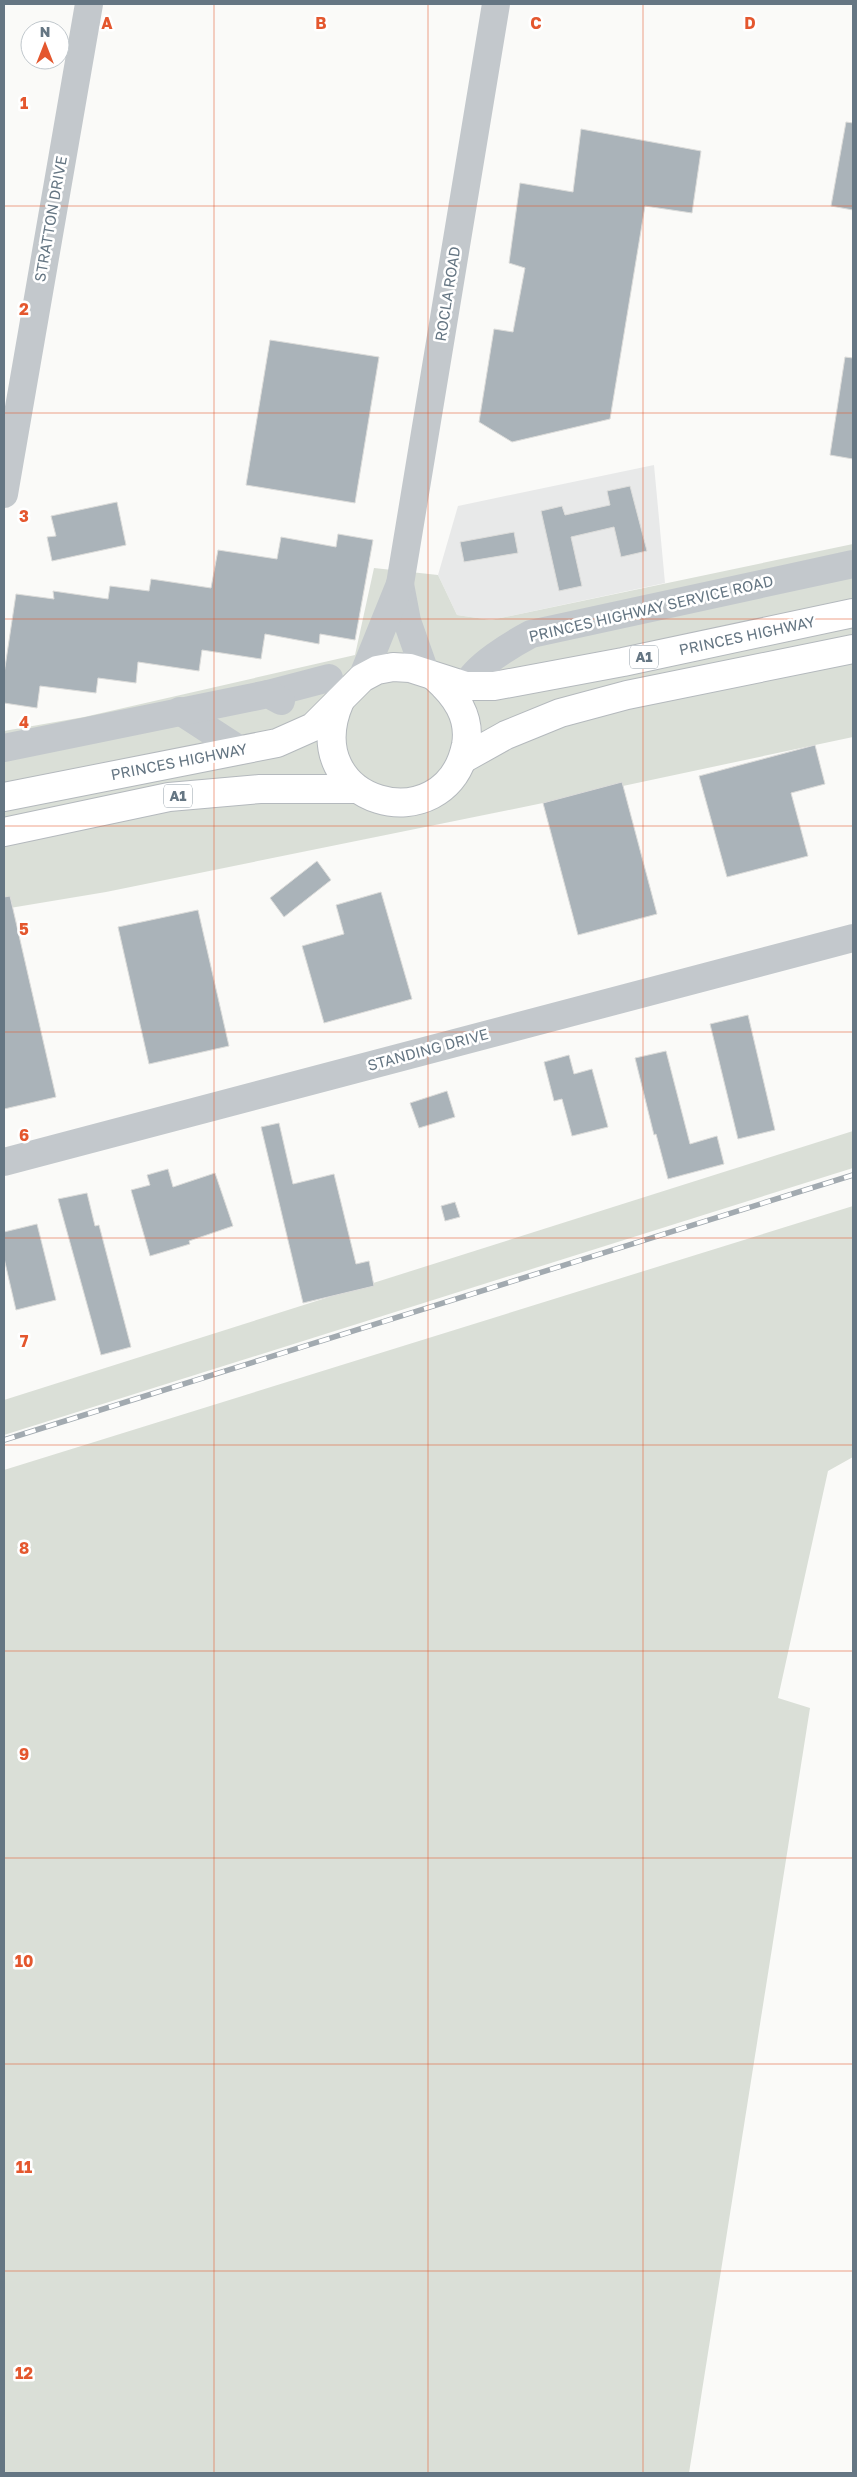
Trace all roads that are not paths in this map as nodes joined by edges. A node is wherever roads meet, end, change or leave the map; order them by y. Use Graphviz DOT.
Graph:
graph roads {
  1 [pos="89,4"];
  2 [pos="496,4"];
  3 [pos="4,494"];
  4 [pos="853,564"];
  5 [pos="400,584"];
  6 [pos="849,613"];
  7 [pos="853,649"];
  8 [pos="430,674"];
  9 [pos="362,678"];
  10 [pos="466,686"];
  11 [pos="335,689"];
  12 [pos="180,711"];
  13 [pos="4,748"];
  14 [pos="240,750"];
  15 [pos="463,760"];
  16 [pos="357,788"];
  17 [pos="4,797"];
  18 [pos="4,832"];
  19 [pos="853,938"];
  20 [pos="4,1162"];
  1 -- 3 [label="street, STRATTON DRIVE"];
  2 -- 5 [label="street, ROCLA ROAD"];
  4 -- 10 [label="street, PRINCES HIGHWAY SERVICE ROAD"];
  5 -- 8 [label="street, ROCLA ROAD"];
  5 -- 9 [label="street, ROCLA ROAD"];
  6 -- 10 [label="highway, PRINCES HIGHWAY / A1"];
  7 -- 15 [label="highway, PRINCES HIGHWAY / A1"];
  8 -- 9 [label="highway, PRINCES HIGHWAY / A1"];
  8 -- 10 [label="highway, PRINCES HIGHWAY / A1"];
  8 -- 15 [label="highway, PRINCES HIGHWAY / A1"];
  9 -- 11 [label="highway, PRINCES HIGHWAY / A1"];
  11 -- 12 [label="street"];
  11 -- 14 [label="highway, PRINCES HIGHWAY / A1"];
  11 -- 16 [label="highway, PRINCES HIGHWAY / A1"];
  12 -- 13 [label="street"];
  12 -- 14 [label="street"];
  14 -- 17 [label="highway, PRINCES HIGHWAY / A1"];
  15 -- 16 [label="highway, PRINCES HIGHWAY / A1"];
  16 -- 18 [label="highway, PRINCES HIGHWAY / A1"];
  19 -- 20 [label="street, STANDING DRIVE"];
}
